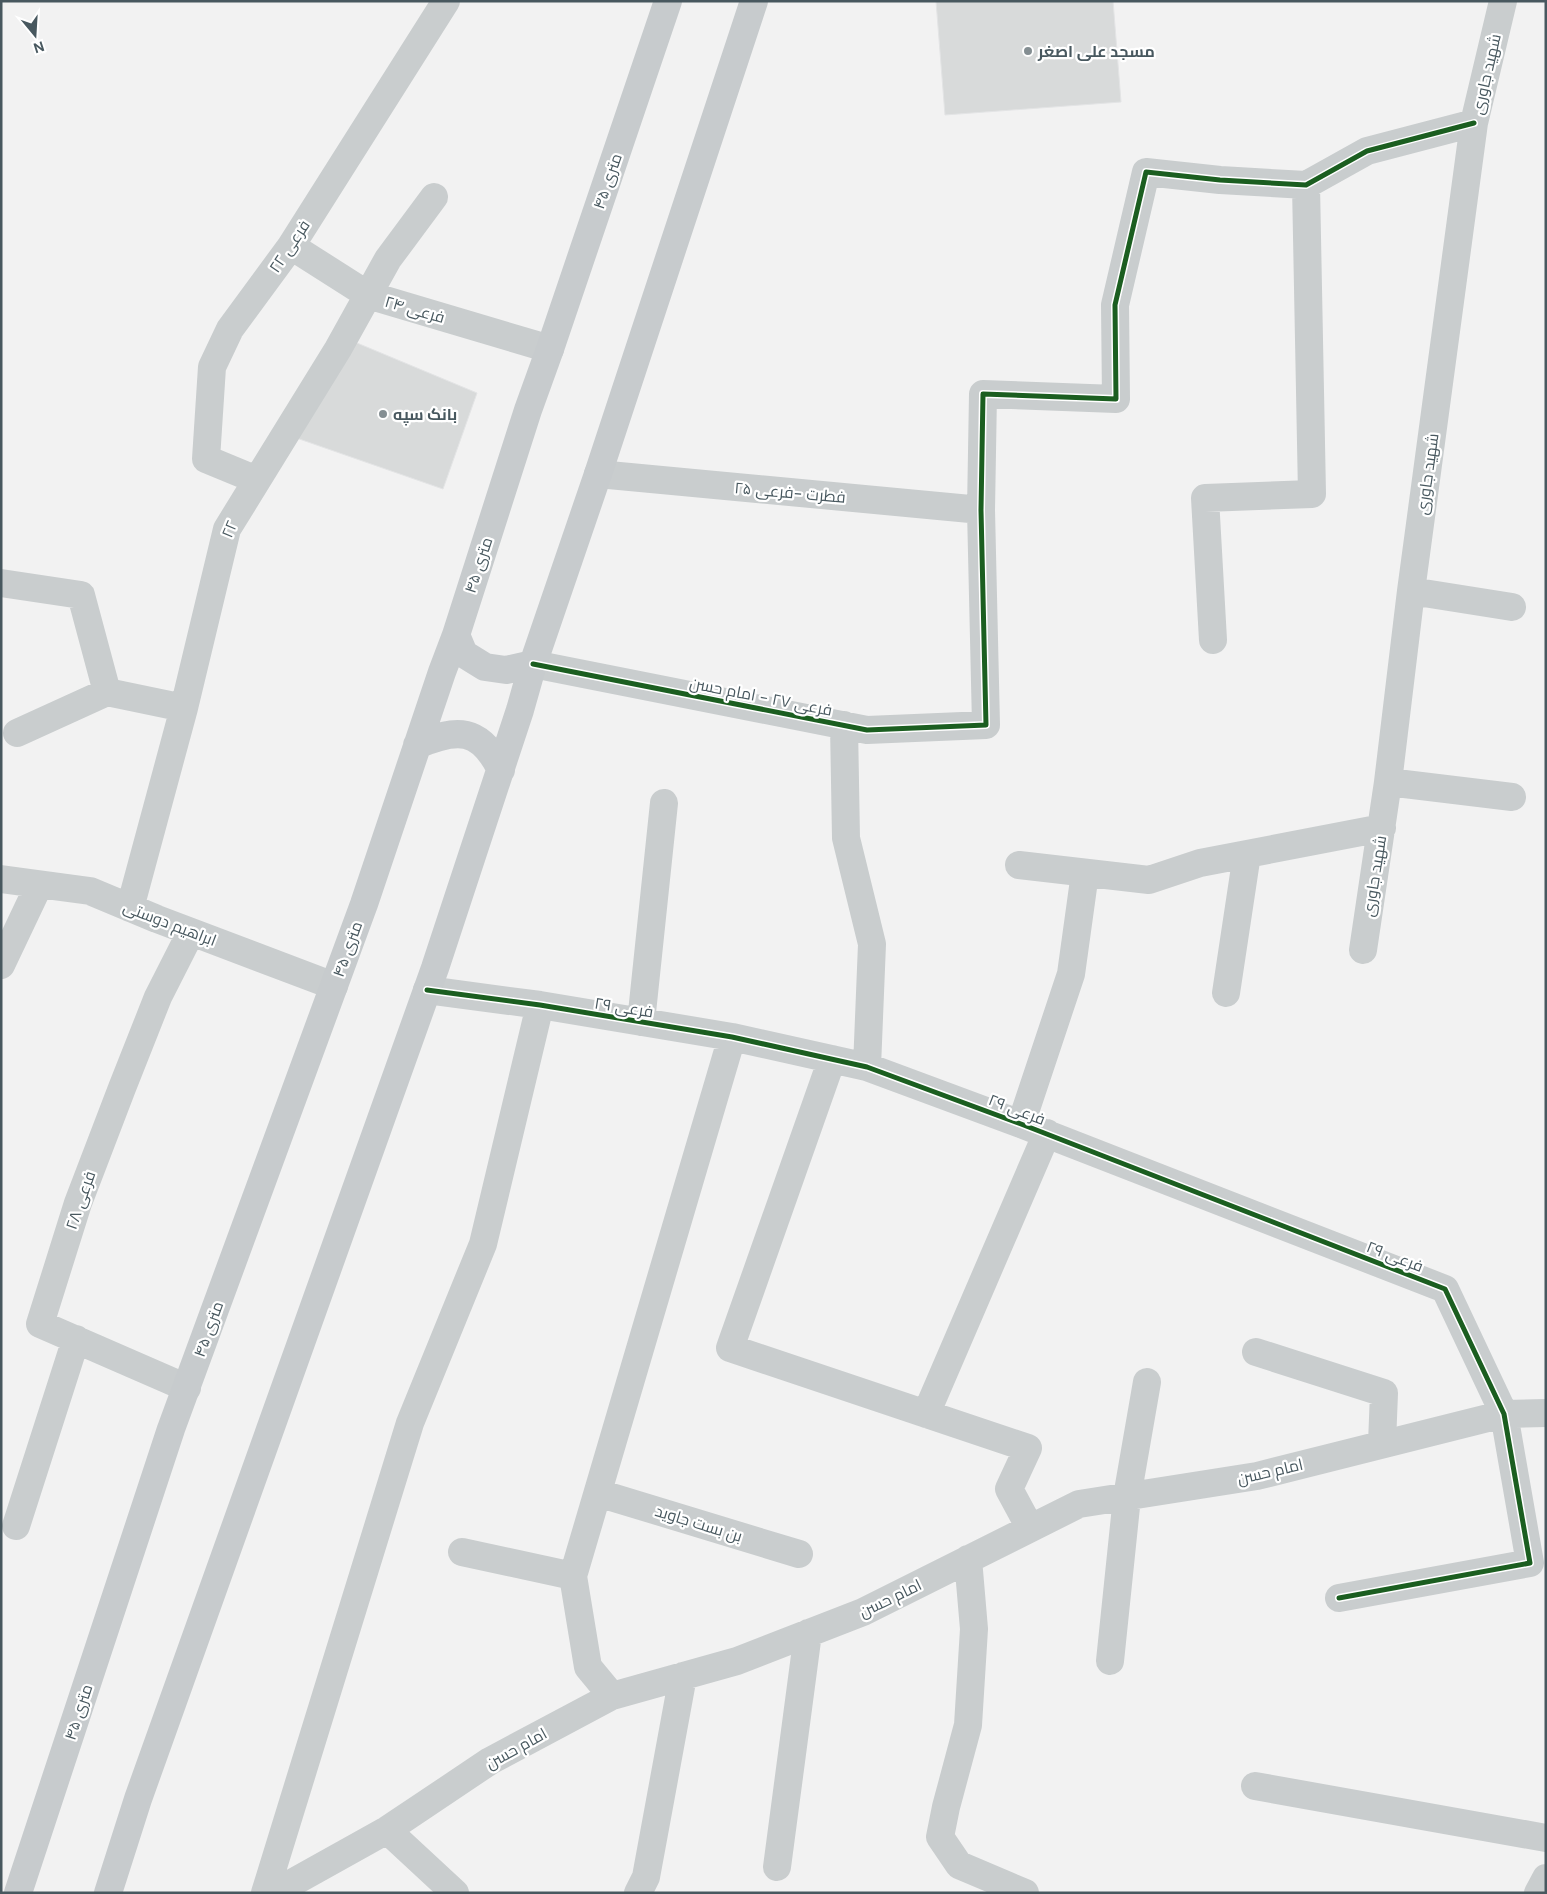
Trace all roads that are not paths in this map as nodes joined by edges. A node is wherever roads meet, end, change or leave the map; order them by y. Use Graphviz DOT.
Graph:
graph roads {
  1 [pos="446,1"];
  2 [pos="668,1"];
  3 [pos="754,1"];
  4 [pos="1503,1"];
  5 [pos="1474,123"];
  6 [pos="1306,185"];
  7 [pos="434,197"];
  8 [pos="291,246"];
  9 [pos="368,295"];
  10 [pos="550,349"];
  11 [pos="598,474"];
  12 [pos="257,480"];
  13 [pos="981,510"];
  14 [pos="1,583"];
  15 [pos="1411,591"];
  16 [pos="1512,607"];
  17 [pos="456,635"];
  18 [pos="1213,640"];
  19 [pos="533,664"];
  20 [pos="108,692"];
  21 [pos="184,708"];
  22 [pos="844,725"];
  23 [pos="17,733"];
  24 [pos="417,745"];
  25 [pos="501,770"];
  26 [pos="1388,782"];
  27 [pos="1512,797"];
  28 [pos="664,803"];
  29 [pos="1382,828"];
  30 [pos="1247,854"];
  31 [pos="1019,865"];
  32 [pos="1085,873"];
  33 [pos="1,879"];
  34 [pos="39,885"];
  35 [pos="130,908"];
  36 [pos="191,932"];
  37 [pos="1363,950"];
  38 [pos="1,965"];
  39 [pos="334,986"];
  40 [pos="427,990"];
  41 [pos="1226,993"];
  42 [pos="540,1005"];
  43 [pos="641,1022"];
  44 [pos="732,1037"];
  45 [pos="832,1059"];
  46 [pos="867,1066"];
  47 [pos="1021,1124"];
  48 [pos="1046,1133"];
  49 [pos="76,1339"];
  50 [pos="1256,1352"];
  51 [pos="1147,1382"];
  52 [pos="186,1388"];
  53 [pos="1546,1413"];
  54 [pos="926,1414"];
  55 [pos="1504,1414"];
  56 [pos="1382,1443"];
  57 [pos="598,1492"];
  58 [pos="1127,1497"];
  59 [pos="16,1526"];
  60 [pos="1030,1528"];
  61 [pos="462,1552"];
  62 [pos="799,1554"];
  63 [pos="968,1559"];
  64 [pos="574,1576"];
  65 [pos="1339,1598"];
  66 [pos="808,1633"];
  67 [pos="1110,1661"];
  68 [pos="683,1676"];
  69 [pos="612,1696"];
  70 [pos="1256,1786"];
  71 [pos="387,1830"];
  72 [pos="1546,1838"];
  73 [pos="777,1867"];
  74 [pos="1546,1878"];
  75 [pos="18,1893"];
  76 [pos="108,1893"];
  77 [pos="265,1893"];
  78 [pos="274,1893"];
  79 [pos="455,1893"];
  80 [pos="638,1893"];
  81 [pos="1025,1893"];
  82 [pos="1538,1893"];
  1 -- 8 [label="street, فرعی ۲۲"];
  2 -- 10 [label="main road, ۴۵ متری"];
  3 -- 11 [label="main road"];
  4 -- 5 [label="street, شهید جاوری"];
  5 -- 6 [label="street"];
  5 -- 15 [label="street, شهید جاوری"];
  6 -- 13 [label="street"];
  6 -- 18 [label="street"];
  7 -- 9 [label="street, ۲۲"];
  8 -- 9 [label="street, فرعی ۲۴"];
  8 -- 12 [label="street, فرعی ۲۲"];
  9 -- 10 [label="street, فرعی ۲۴"];
  9 -- 12 [label="street, ۲۲"];
  10 -- 17 [label="main road, ۴۵ متری"];
  11 -- 13 [label="street, فطرت -فرعی ۲۵"];
  11 -- 19 [label="main road"];
  12 -- 21 [label="street, ۲۲"];
  13 -- 22 [label="street, فرعی ۲۷ - امام حسن"];
  14 -- 20 [label="street"];
  15 -- 16 [label="street"];
  15 -- 26 [label="street, شهید جاوری"];
  17 -- 19 [label="main road"];
  17 -- 24 [label="main road, ۴۵ متری"];
  19 -- 22 [label="street, فرعی ۲۷ - امام حسن"];
  19 -- 25 [label="main road"];
  20 -- 21 [label="street"];
  20 -- 23 [label="street"];
  21 -- 35 [label="street, ۲۲"];
  22 -- 46 [label="street"];
  24 -- 25 [label="main road"];
  24 -- 39 [label="main road, ۴۵ متری"];
  25 -- 40 [label="main road"];
  26 -- 27 [label="street"];
  26 -- 29 [label="street, شهید جاوری"];
  28 -- 43 [label="street"];
  29 -- 30 [label="street"];
  29 -- 37 [label="street, شهید جاوری"];
  30 -- 32 [label="street"];
  30 -- 41 [label="street"];
  31 -- 32 [label="street"];
  32 -- 47 [label="street"];
  33 -- 34 [label="street, ابراهیم دوستی"];
  34 -- 35 [label="street, ابراهیم دوستی"];
  34 -- 38 [label="street"];
  35 -- 36 [label="street, ابراهیم دوستی"];
  36 -- 39 [label="street, ابراهیم دوستی"];
  36 -- 49 [label="street, فرعی ۲۸"];
  39 -- 52 [label="main road, ۴۵ متری"];
  40 -- 42 [label="street, فرعی ۲۹"];
  40 -- 76 [label="main road"];
  42 -- 43 [label="street, فرعی ۲۹"];
  42 -- 77 [label="street"];
  43 -- 44 [label="street, فرعی ۲۹"];
  44 -- 45 [label="street, فرعی ۲۹"];
  44 -- 57 [label="street"];
  45 -- 46 [label="street, فرعی ۲۹"];
  45 -- 54 [label="street"];
  46 -- 47 [label="street, فرعی ۲۹"];
  47 -- 48 [label="street, فرعی ۲۹"];
  48 -- 54 [label="street"];
  48 -- 55 [label="street, فرعی ۲۹"];
  49 -- 52 [label="street, فرعی ۲۸"];
  49 -- 59 [label="street"];
  50 -- 56 [label="street"];
  51 -- 58 [label="street"];
  52 -- 75 [label="main road, ۴۵ متری"];
  53 -- 55 [label="street, امام حسن"];
  54 -- 60 [label="street"];
  55 -- 56 [label="street, امام حسن"];
  55 -- 65 [label="street, فرعی ۲۹"];
  56 -- 58 [label="street, امام حسن"];
  57 -- 62 [label="street, بن بست جاوید"];
  57 -- 64 [label="street"];
  58 -- 60 [label="street, امام حسن"];
  58 -- 67 [label="street"];
  60 -- 63 [label="street, امام حسن"];
  61 -- 64 [label="street"];
  63 -- 66 [label="street, امام حسن"];
  63 -- 81 [label="street"];
  64 -- 69 [label="street"];
  66 -- 68 [label="street, امام حسن"];
  66 -- 73 [label="street"];
  68 -- 69 [label="street, امام حسن"];
  68 -- 80 [label="street"];
  69 -- 71 [label="street, امام حسن"];
  70 -- 72 [label="street"];
  71 -- 78 [label="street, امام حسن"];
  71 -- 79 [label="street"];
  74 -- 82 [label="street"];
}
